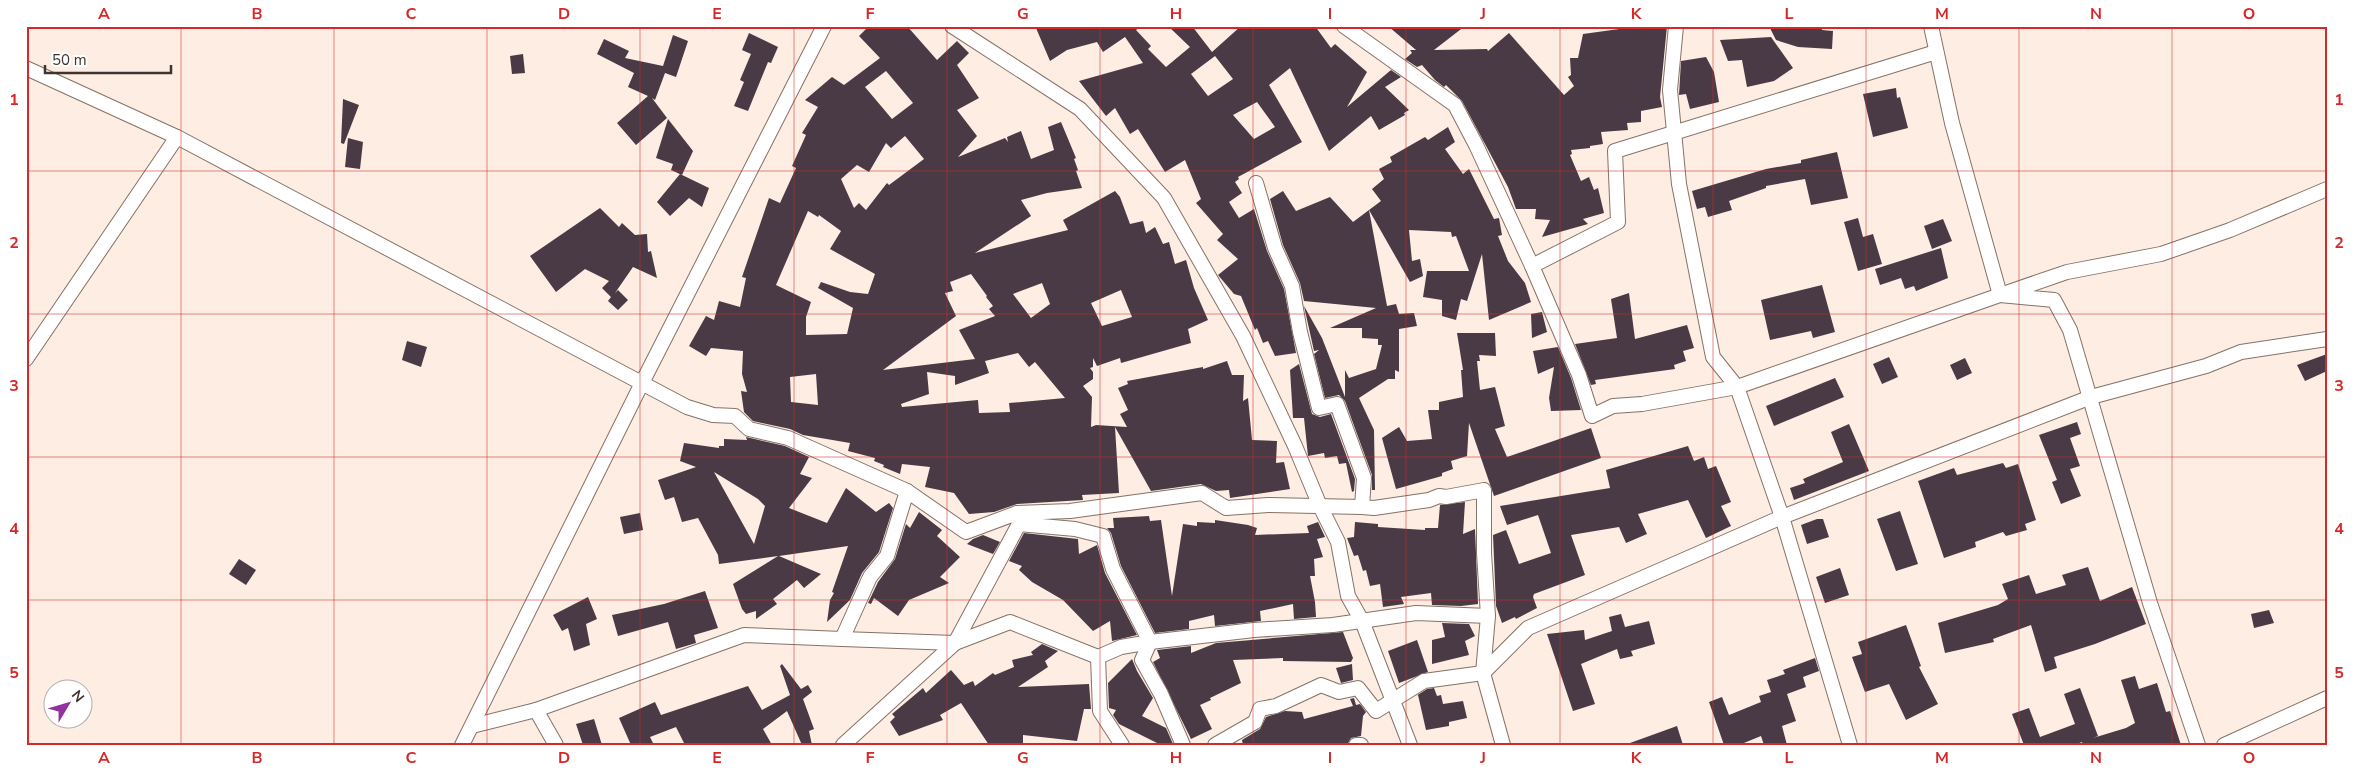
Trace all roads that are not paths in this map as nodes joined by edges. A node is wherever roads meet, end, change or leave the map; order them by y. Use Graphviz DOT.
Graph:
graph roads {
  1 [pos="824,26"];
  2 [pos="952,26"];
  3 [pos="1344,26"];
  4 [pos="1676,26"];
  5 [pos="1931,26"];
  6 [pos="1936,52"];
  7 [pos="26,68"];
  8 [pos="1674,134"];
  9 [pos="177,136"];
  10 [pos="1256,183"];
  11 [pos="2327,189"];
  12 [pos="1532,266"];
  13 [pos="2000,295"];
  14 [pos="2327,339"];
  15 [pos="26,359"];
  16 [pos="642,383"];
  17 [pos="1737,387"];
  18 [pos="2091,396"];
  19 [pos="907,491"];
  20 [pos="1320,506"];
  21 [pos="1362,507"];
  22 [pos="1782,517"];
  23 [pos="1018,519"];
  24 [pos="1488,616"];
  25 [pos="1362,621"];
  26 [pos="842,638"];
  27 [pos="1150,642"];
  28 [pos="956,643"];
  29 [pos="1098,657"];
  30 [pos="1482,673"];
  31 [pos="2327,698"];
  32 [pos="1393,700"];
  33 [pos="536,710"];
  34 [pos="472,726"];
  35 [pos="462,745"];
  36 [pos="556,745"];
  37 [pos="843,745"];
  38 [pos="1122,745"];
  39 [pos="1183,745"];
  40 [pos="1215,745"];
  41 [pos="1356,745"];
  42 [pos="1361,745"];
  43 [pos="1410,745"];
  44 [pos="1503,745"];
  45 [pos="1850,745"];
  46 [pos="2198,745"];
  47 [pos="2224,745"];
  1 -- 16 [label="street"];
  2 -- 20 [label="street"];
  3 -- 12 [label="street"];
  4 -- 8 [label="street"];
  5 -- 6 [label="street"];
  6 -- 8 [label="street"];
  6 -- 13 [label="street"];
  7 -- 9 [label="street"];
  8 -- 12 [label="street"];
  8 -- 17 [label="street"];
  9 -- 15 [label="street"];
  9 -- 16 [label="street"];
  10 -- 21 [label="street"];
  11 -- 13 [label="street"];
  12 -- 17 [label="street"];
  13 -- 17 [label="street"];
  13 -- 18 [label="street"];
  14 -- 18 [label="street"];
  16 -- 19 [label="street"];
  16 -- 34 [label="street"];
  17 -- 22 [label="street"];
  18 -- 22 [label="street"];
  18 -- 46 [label="street"];
  19 -- 23 [label="street"];
  19 -- 26 [label="street"];
  20 -- 21 [label="street"];
  20 -- 23 [label="street"];
  20 -- 25 [label="street"];
  21 -- 24 [label="street"];
  22 -- 30 [label="street"];
  22 -- 45 [label="street"];
  23 -- 27 [label="street"];
  23 -- 28 [label="street"];
  24 -- 25 [label="street"];
  24 -- 30 [label="street"];
  25 -- 27 [label="street"];
  25 -- 32 [label="street"];
  26 -- 28 [label="street"];
  26 -- 33 [label="street"];
  27 -- 29 [label="street"];
  27 -- 39 [label="street"];
  28 -- 29 [label="street"];
  28 -- 37 [label="street"];
  29 -- 38 [label="street"];
  30 -- 32 [label="street"];
  30 -- 44 [label="street"];
  31 -- 47 [label="street"];
  32 -- 40 [label="street"];
  32 -- 43 [label="street"];
  33 -- 34 [label="street"];
  33 -- 36 [label="street"];
  34 -- 35 [label="street"];
  41 -- 42 [label="street"];
}
